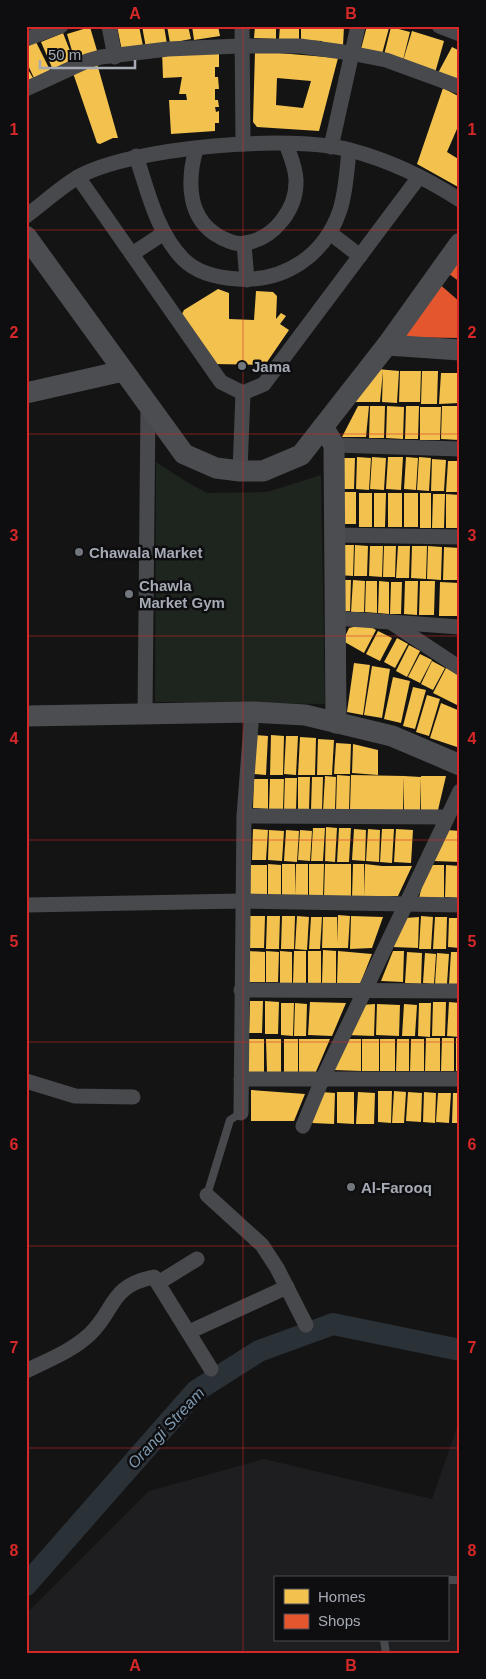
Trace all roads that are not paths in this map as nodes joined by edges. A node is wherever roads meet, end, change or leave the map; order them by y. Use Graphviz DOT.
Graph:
graph roads {
  1 [pos="61,26"];
  2 [pos="109,26"];
  3 [pos="242,26"];
  4 [pos="358,26"];
  5 [pos="439,26"];
  6 [pos="460,34"];
  7 [pos="26,39"];
  8 [pos="240,46"];
  9 [pos="350,53"];
  10 [pos="115,57"];
  11 [pos="460,87"];
  12 [pos="26,89"];
  13 [pos="243,144"];
  14 [pos="286,144"];
  15 [pos="331,146"];
  16 [pos="196,150"];
  17 [pos="349,150"];
  18 [pos="136,156"];
  19 [pos="78,177"];
  20 [pos="418,177"];
  21 [pos="460,200"];
  22 [pos="26,216"];
  23 [pos="164,233"];
  24 [pos="330,233"];
  25 [pos="26,236"];
  26 [pos="460,243"];
  27 [pos="244,244"];
  28 [pos="132,254"];
  29 [pos="360,256"];
  30 [pos="247,280"];
  31 [pos="387,345"];
  32 [pos="460,350"];
  33 [pos="123,370"];
  34 [pos="26,393"];
  35 [pos="244,393"];
  36 [pos="148,405"];
  37 [pos="323,427"];
  38 [pos="334,445"];
  39 [pos="460,449"];
  40 [pos="240,472"];
  41 [pos="335,535"];
  42 [pos="460,538"];
  43 [pos="335,618"];
  44 [pos="390,622"];
  45 [pos="460,627"];
  46 [pos="460,668"];
  47 [pos="252,712"];
  48 [pos="145,714"];
  49 [pos="26,716"];
  50 [pos="336,723"];
  51 [pos="460,765"];
  52 [pos="460,791"];
  53 [pos="244,816"];
  54 [pos="447,817"];
  55 [pos="242,901"];
  56 [pos="26,905"];
  57 [pos="460,905"];
  58 [pos="405,906"];
  59 [pos="241,990"];
  60 [pos="460,991"];
  61 [pos="364,992"];
  62 [pos="241,1079"];
  63 [pos="460,1079"];
  64 [pos="322,1080"];
  65 [pos="26,1081"];
  66 [pos="133,1097"];
  67 [pos="242,1113"];
  68 [pos="303,1126"];
  69 [pos="207,1195"];
  70 [pos="197,1258"];
  71 [pos="158,1283"];
  72 [pos="287,1287"];
  73 [pos="306,1325"];
  74 [pos="189,1332"];
  75 [pos="211,1369"];
  76 [pos="26,1371"];
  1 -- 7 [label="street"];
  2 -- 10 [label="street"];
  3 -- 8 [label="street"];
  4 -- 9 [label="street"];
  5 -- 6 [label="street"];
  8 -- 9 [label="street"];
  8 -- 10 [label="street"];
  8 -- 13 [label="street"];
  9 -- 11 [label="street"];
  9 -- 15 [label="street"];
  10 -- 12 [label="street"];
  13 -- 14 [label="street"];
  13 -- 16 [label="street"];
  14 -- 15 [label="street"];
  14 -- 27 [label="street"];
  15 -- 17 [label="street"];
  16 -- 18 [label="street"];
  16 -- 27 [label="street"];
  17 -- 20 [label="street"];
  17 -- 24 [label="street"];
  18 -- 19 [label="street"];
  18 -- 23 [label="street"];
  19 -- 22 [label="street"];
  19 -- 28 [label="street"];
  20 -- 21 [label="street"];
  20 -- 29 [label="street"];
  23 -- 28 [label="street"];
  23 -- 30 [label="street"];
  24 -- 29 [label="street"];
  24 -- 30 [label="street"];
  25 -- 33 [label="street"];
  26 -- 31 [label="street"];
  27 -- 30 [label="street"];
  28 -- 35 [label="street"];
  29 -- 35 [label="street"];
  31 -- 32 [label="street"];
  31 -- 37 [label="street"];
  33 -- 34 [label="street"];
  33 -- 36 [label="street"];
  35 -- 40 [label="street"];
  36 -- 40 [label="street"];
  36 -- 48 [label="street"];
  37 -- 38 [label="street"];
  37 -- 40 [label="street"];
  38 -- 39 [label="street"];
  38 -- 41 [label="street"];
  41 -- 42 [label="street"];
  41 -- 43 [label="street"];
  43 -- 44 [label="street"];
  43 -- 50 [label="street"];
  44 -- 45 [label="street"];
  44 -- 46 [label="street"];
  47 -- 48 [label="street"];
  47 -- 50 [label="street"];
  47 -- 53 [label="street"];
  48 -- 49 [label="street"];
  50 -- 51 [label="street"];
  52 -- 54 [label="street"];
  53 -- 54 [label="street"];
  53 -- 55 [label="street"];
  54 -- 58 [label="street"];
  55 -- 56 [label="street"];
  55 -- 58 [label="street"];
  55 -- 59 [label="street"];
  57 -- 58 [label="street"];
  58 -- 61 [label="street"];
  59 -- 61 [label="street"];
  59 -- 62 [label="street"];
  60 -- 61 [label="street"];
  61 -- 64 [label="street"];
  62 -- 64 [label="street"];
  62 -- 67 [label="street"];
  63 -- 64 [label="street"];
  64 -- 68 [label="street"];
  65 -- 66 [label="street"];
  67 -- 69 [label="lane"];
  69 -- 72 [label="street"];
  70 -- 71 [label="street"];
  71 -- 74 [label="street"];
  71 -- 76 [label="street"];
  72 -- 73 [label="street"];
  72 -- 74 [label="street"];
  74 -- 75 [label="street"];
}
